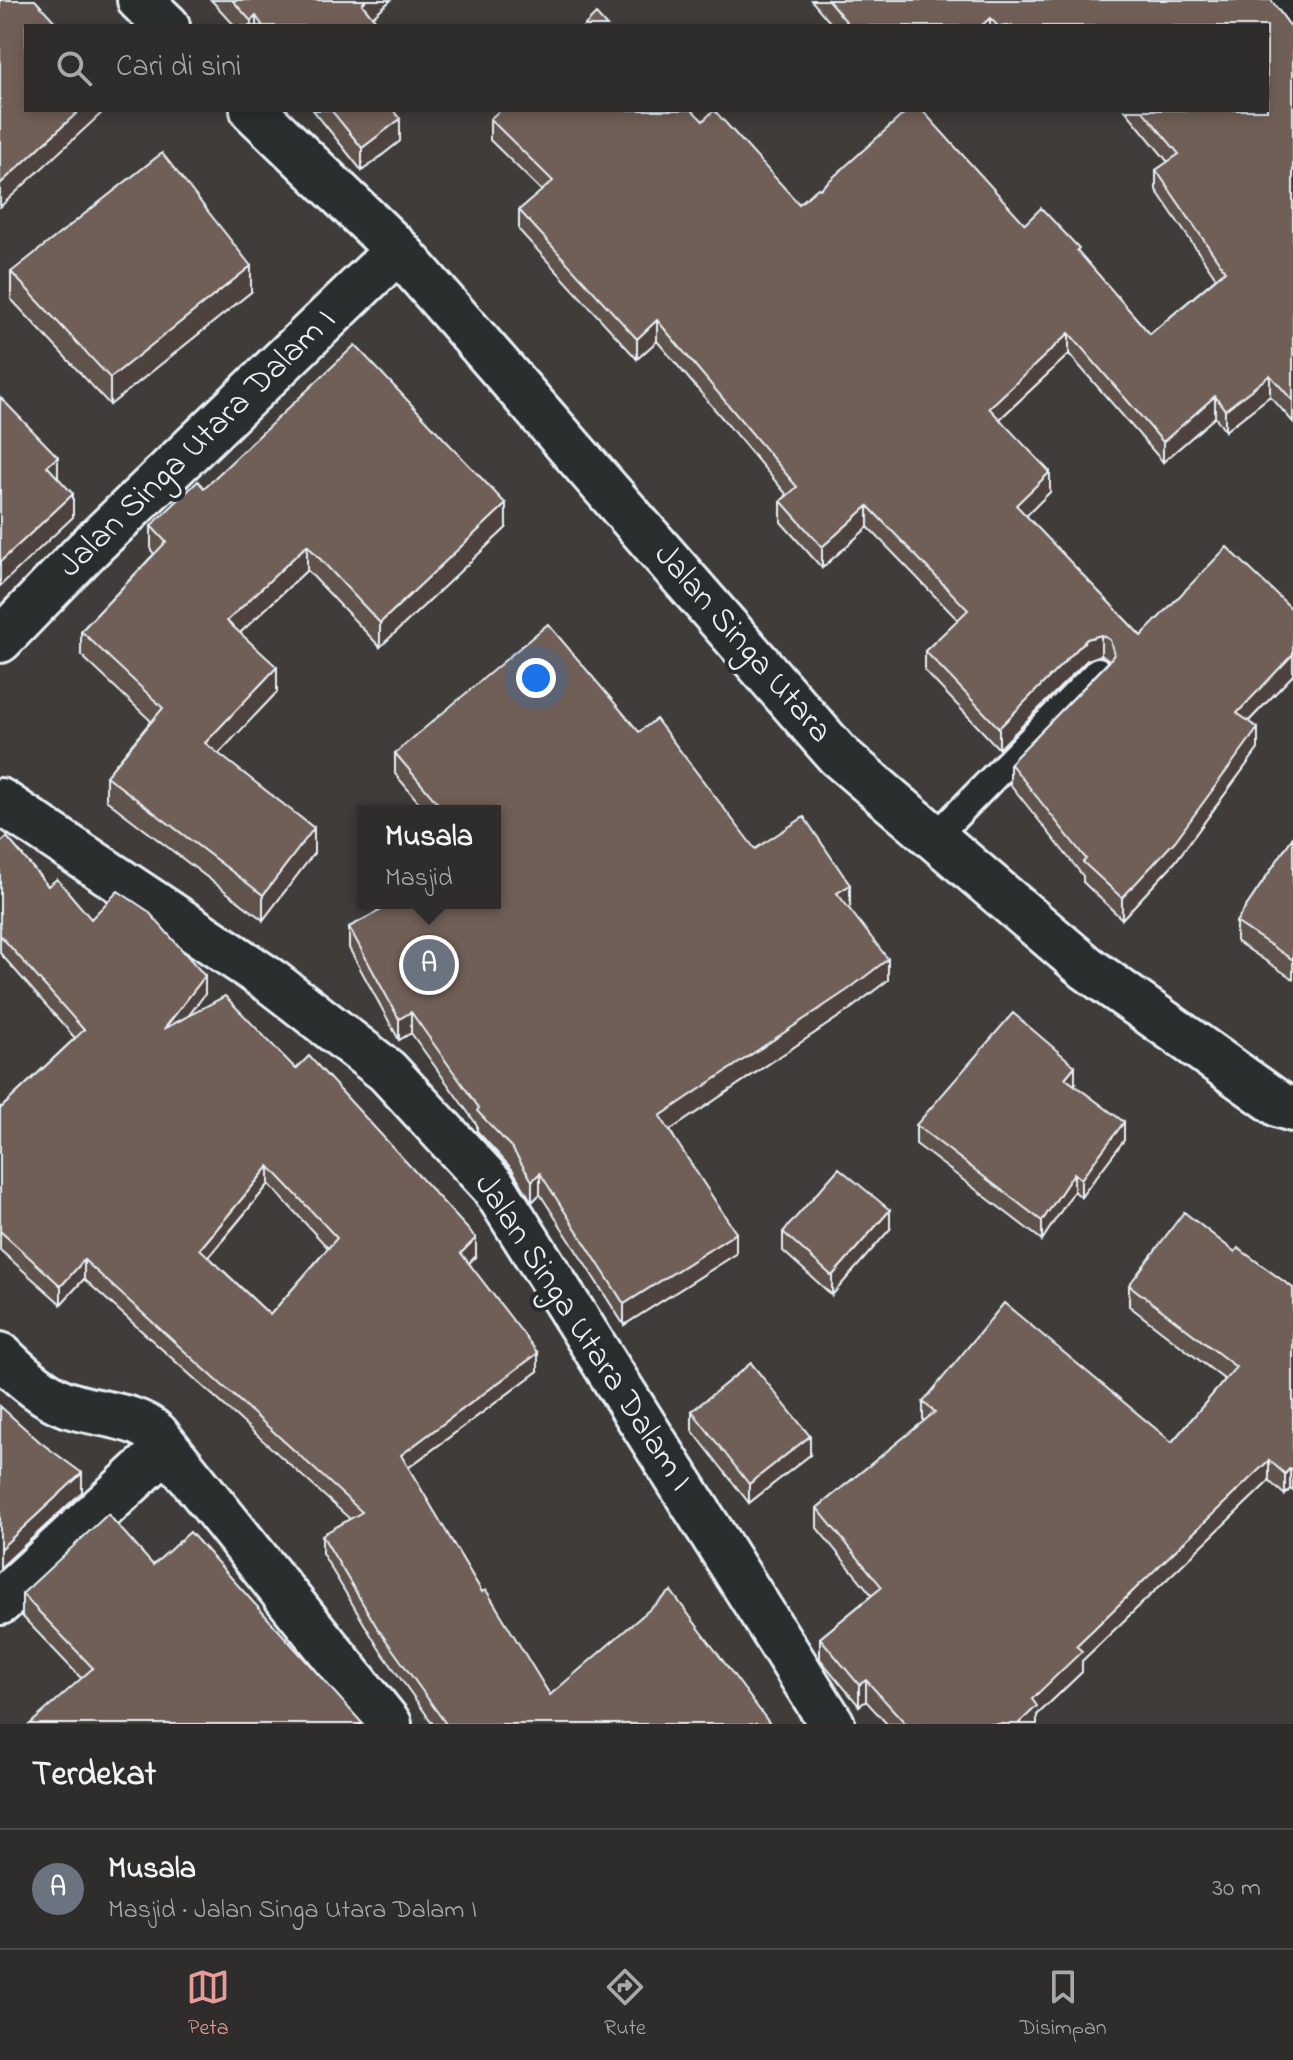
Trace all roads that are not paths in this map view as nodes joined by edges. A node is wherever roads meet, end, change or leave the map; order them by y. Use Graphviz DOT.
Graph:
graph roads {
  1 [pos="140,0"];
  2 [pos="1289,0"];
  3 [pos="1293,6"];
  4 [pos="165,24"];
  5 [pos="255,112"];
  6 [pos="398,250"];
  7 [pos="0,640"];
  8 [pos="1098,671"];
  9 [pos="0,801"];
  10 [pos="934,838"];
  11 [pos="1293,1109"];
  12 [pos="0,1355"];
  13 [pos="167,1448"];
  14 [pos="0,1602"];
  15 [pos="389,1724"];
  16 [pos="832,1724"];
  1 -- 4 [label="street"];
  2 -- 3 [label="street"];
  5 -- 6 [label="street, Jalan Singa Utara"];
  6 -- 7 [label="street, Jalan Singa Utara Dalam I"];
  6 -- 10 [label="street, Jalan Singa Utara"];
  8 -- 10 [label="lane"];
  9 -- 16 [label="street, Jalan Singa Utara Dalam I"];
  10 -- 11 [label="street, Jalan Singa Utara"];
  12 -- 13 [label="street"];
  13 -- 14 [label="street"];
  13 -- 15 [label="street"];
}
